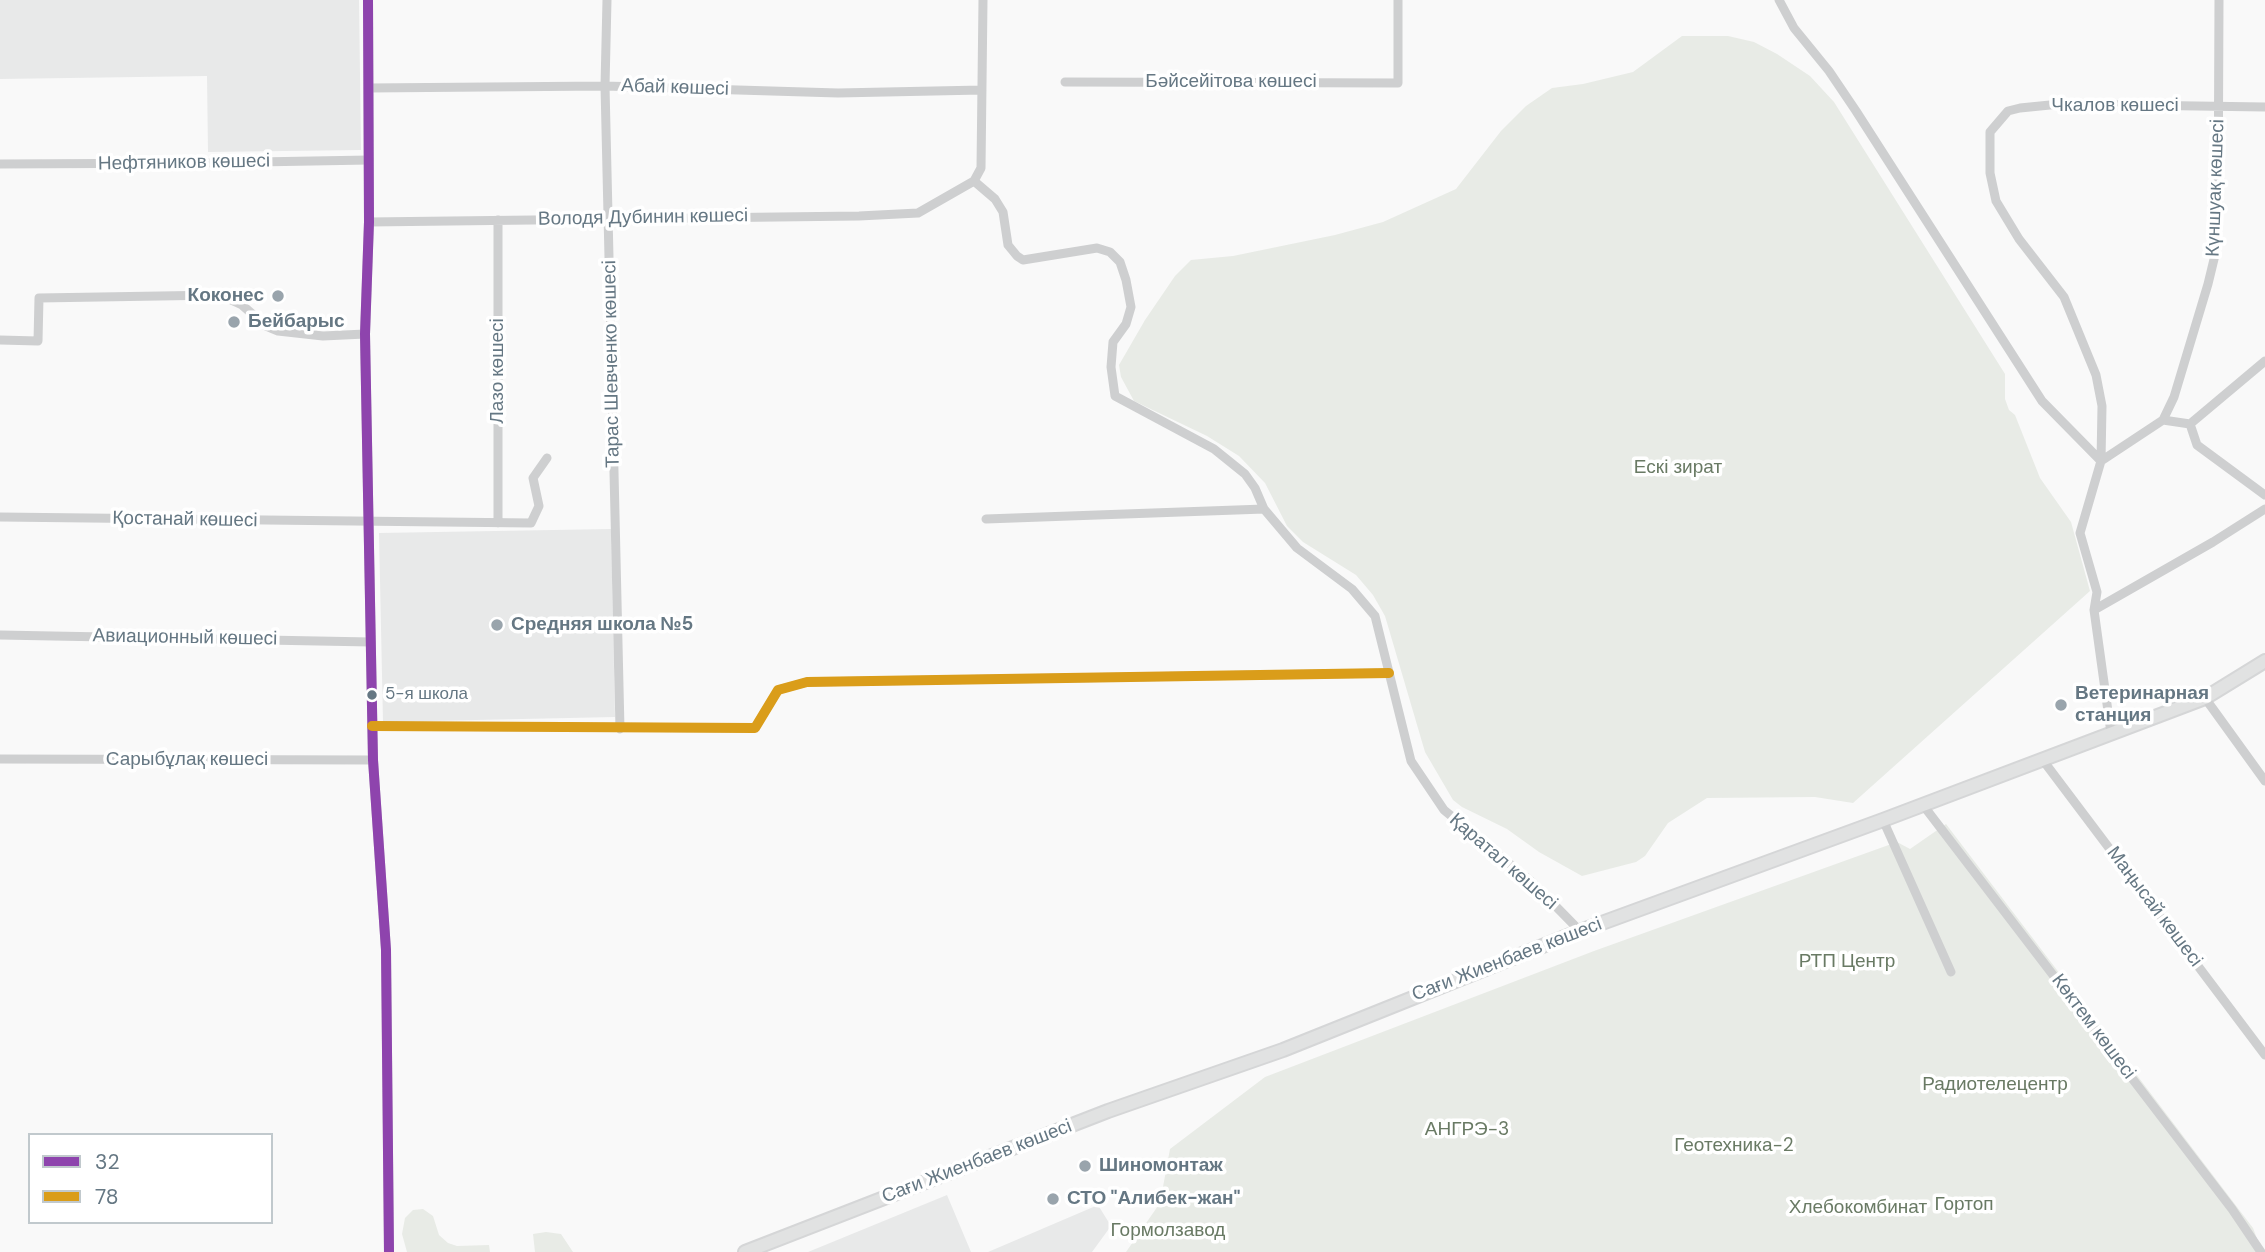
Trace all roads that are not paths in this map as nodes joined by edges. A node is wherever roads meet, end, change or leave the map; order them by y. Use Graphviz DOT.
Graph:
graph roads {
  1 [pos="368,0"];
  2 [pos="607,0"];
  3 [pos="983,0"];
  4 [pos="1398,0"];
  5 [pos="1779,0"];
  6 [pos="2219,0"];
  7 [pos="1065,82"];
  8 [pos="605,86"];
  9 [pos="369,88"];
  10 [pos="982,90"];
  11 [pos="2219,106"];
  12 [pos="2265,107"];
  13 [pos="369,160"];
  14 [pos="0,164"];
  15 [pos="974,181"];
  16 [pos="609,218"];
  17 [pos="498,220"];
  18 [pos="369,222"];
  19 [pos="365,334"];
  20 [pos="0,340"];
  21 [pos="2265,361"];
  22 [pos="2163,420"];
  23 [pos="2190,424"];
  24 [pos="547,458"];
  25 [pos="2101,461"];
  26 [pos="2265,495"];
  27 [pos="1264,509"];
  28 [pos="2265,509"];
  29 [pos="0,517"];
  30 [pos="986,519"];
  31 [pos="370,522"];
  32 [pos="498,523"];
  33 [pos="2094,610"];
  34 [pos="0,635"];
  35 [pos="371,642"];
  36 [pos="2265,661"];
  37 [pos="1389,673"];
  38 [pos="2205,698"];
  39 [pos="372,726"];
  40 [pos="620,729"];
  41 [pos="2111,733"];
  42 [pos="0,759"];
  43 [pos="2042,759"];
  44 [pos="373,761"];
  45 [pos="2265,781"];
  46 [pos="1923,805"];
  47 [pos="1883,820"];
  48 [pos="1580,931"];
  49 [pos="1951,972"];
  50 [pos="2265,1055"];
  51 [pos="389,1252"];
  52 [pos="745,1252"];
  53 [pos="2260,1252"];
  1 -- 9 [label="street"];
  2 -- 8 [label="street, Тарас Шевченко көшесі"];
  3 -- 10 [label="street"];
  4 -- 7 [label="street, Бәйсейітова көшесі"];
  5 -- 25 [label="street"];
  6 -- 11 [label="street, Күншуақ көшесі"];
  8 -- 9 [label="street, Абай көшесі"];
  8 -- 10 [label="street, Абай көшесі"];
  8 -- 16 [label="street, Тарас Шевченко көшесі"];
  9 -- 13 [label="street"];
  10 -- 15 [label="street"];
  11 -- 12 [label="street, Чкалов көшесі"];
  11 -- 22 [label="street, Күншуақ көшесі"];
  11 -- 25 [label="street, Чкалов көшесі"];
  13 -- 14 [label="street, Нефтяников көшесі"];
  13 -- 18 [label="street"];
  15 -- 16 [label="street, Володя Дубинин көшесі"];
  15 -- 27 [label="street, Қаратал көшесі"];
  16 -- 17 [label="street, Володя Дубинин көшесі"];
  16 -- 40 [label="street, Тарас Шевченко көшесі"];
  17 -- 18 [label="street, Володя Дубинин көшесі"];
  17 -- 32 [label="street, Лазо көшесі"];
  18 -- 19 [label="street"];
  19 -- 20 [label="street"];
  19 -- 31 [label="street"];
  21 -- 23 [label="street"];
  22 -- 23 [label="street"];
  22 -- 25 [label="street"];
  23 -- 26 [label="street"];
  24 -- 32 [label="street"];
  25 -- 33 [label="street"];
  27 -- 30 [label="street"];
  27 -- 37 [label="street, Қаратал көшесі"];
  28 -- 33 [label="street"];
  29 -- 31 [label="street, Қостанай көшесі"];
  31 -- 32 [label="street"];
  31 -- 35 [label="street"];
  33 -- 41 [label="street"];
  34 -- 35 [label="street, Авиационный көшесі"];
  35 -- 39 [label="street"];
  36 -- 38 [label="main road, Сағи Жиенбаев көшесі"];
  37 -- 40 [label="street"];
  37 -- 48 [label="street, Қаратал көшесі"];
  38 -- 41 [label="main road, Сағи Жиенбаев көшесі"];
  38 -- 45 [label="street"];
  39 -- 40 [label="street"];
  39 -- 44 [label="street"];
  41 -- 43 [label="main road, Сағи Жиенбаев көшесі"];
  42 -- 44 [label="street, Сарыбұлақ көшесі"];
  43 -- 46 [label="main road, Сағи Жиенбаев көшесі"];
  43 -- 50 [label="street, Маңысай көшесі"];
  44 -- 51 [label="street"];
  46 -- 47 [label="main road, Сағи Жиенбаев көшесі"];
  46 -- 53 [label="street, Көктем көшесі"];
  47 -- 48 [label="main road, Сағи Жиенбаев көшесі"];
  47 -- 49 [label="street"];
  48 -- 52 [label="main road, Сағи Жиенбаев көшесі"];
}
